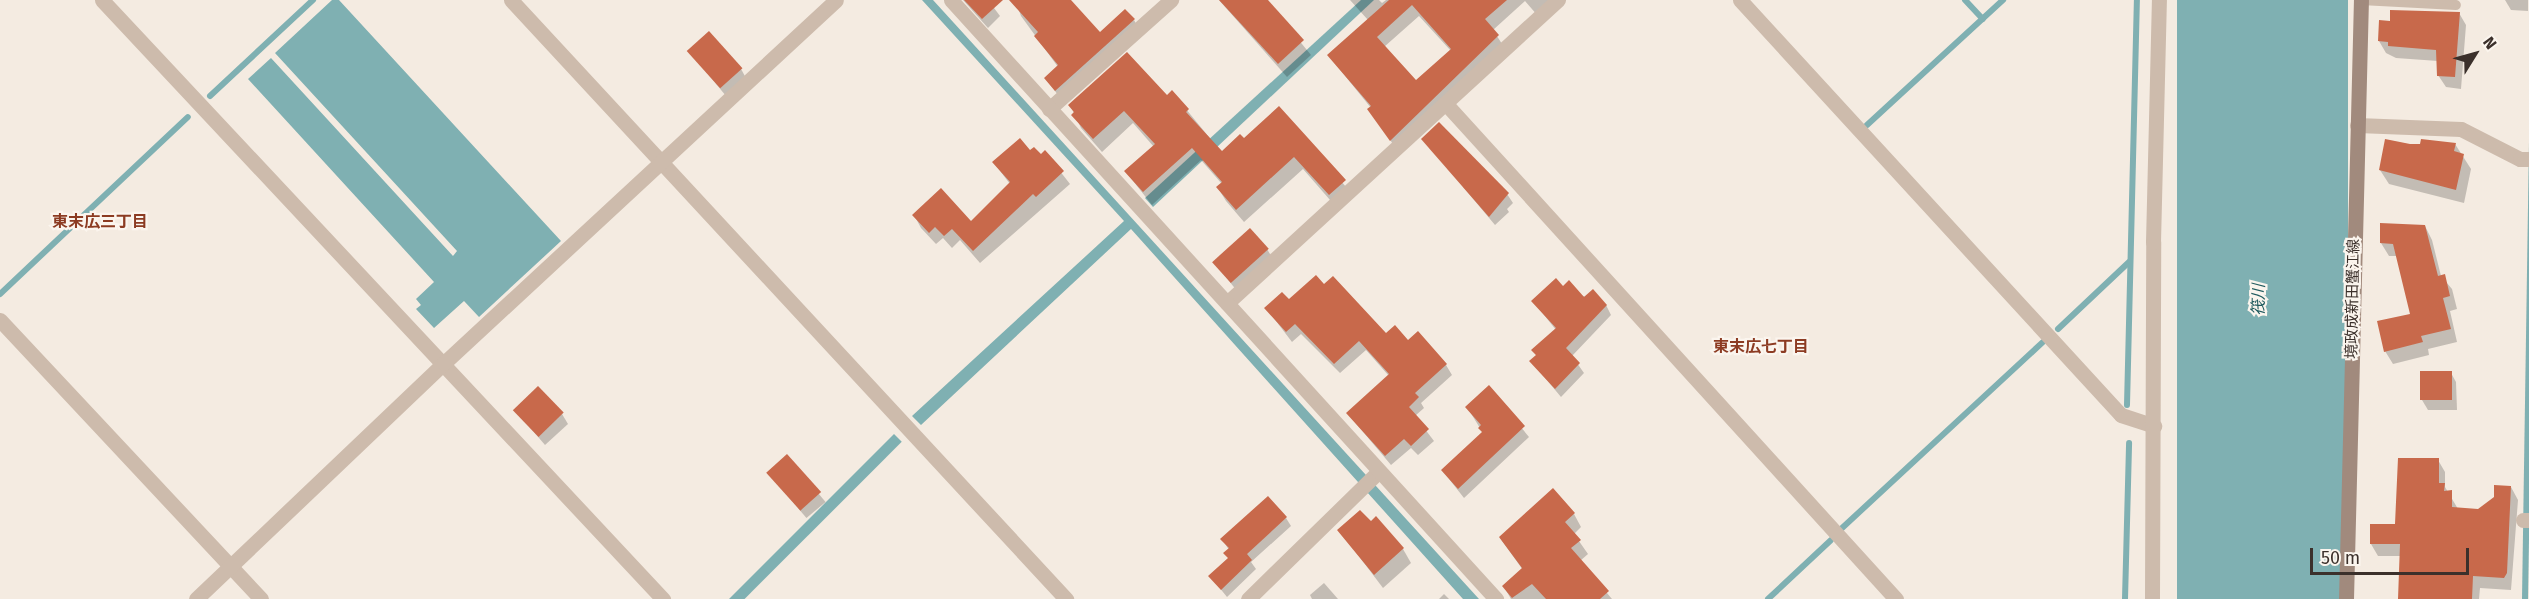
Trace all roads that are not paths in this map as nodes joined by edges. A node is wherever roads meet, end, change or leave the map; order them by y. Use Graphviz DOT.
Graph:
graph roads {
  1 [pos="102,0"];
  2 [pos="512,0"];
  3 [pos="836,0"];
  4 [pos="951,0"];
  5 [pos="1172,0"];
  6 [pos="1558,0"];
  7 [pos="1740,0"];
  8 [pos="2159,0"];
  9 [pos="2361,0"];
  10 [pos="2456,5"];
  11 [pos="1446,104"];
  12 [pos="1049,109"];
  13 [pos="2357,125"];
  14 [pos="2525,159"];
  15 [pos="662,162"];
  16 [pos="1227,303"];
  17 [pos="0,320"];
  18 [pos="444,363"];
  19 [pos="2154,426"];
  20 [pos="1376,474"];
  21 [pos="231,567"];
  22 [pos="196,599"];
  23 [pos="261,599"];
  24 [pos="663,599"];
  25 [pos="1066,599"];
  26 [pos="1248,599"];
  27 [pos="1497,599"];
  28 [pos="1896,599"];
  29 [pos="2152,599"];
  30 [pos="2346,599"];
  1 -- 18 [label="street"];
  2 -- 15 [label="street"];
  3 -- 15 [label="street"];
  4 -- 12 [label="street"];
  5 -- 12 [label="street"];
  6 -- 11 [label="street"];
  7 -- 19 [label="street"];
  8 -- 19 [label="street"];
  9 -- 10 [label="lane"];
  9 -- 13 [label="main road, 境政成新田蟹江線"];
  11 -- 16 [label="street"];
  11 -- 28 [label="street"];
  12 -- 16 [label="street"];
  13 -- 14 [label="street"];
  13 -- 30 [label="main road, 境政成新田蟹江線"];
  15 -- 18 [label="street"];
  15 -- 25 [label="street"];
  16 -- 20 [label="street"];
  17 -- 21 [label="street"];
  18 -- 21 [label="street"];
  18 -- 24 [label="street"];
  19 -- 29 [label="street"];
  20 -- 26 [label="street"];
  20 -- 27 [label="street"];
  21 -- 22 [label="street"];
  21 -- 23 [label="street"];
}
